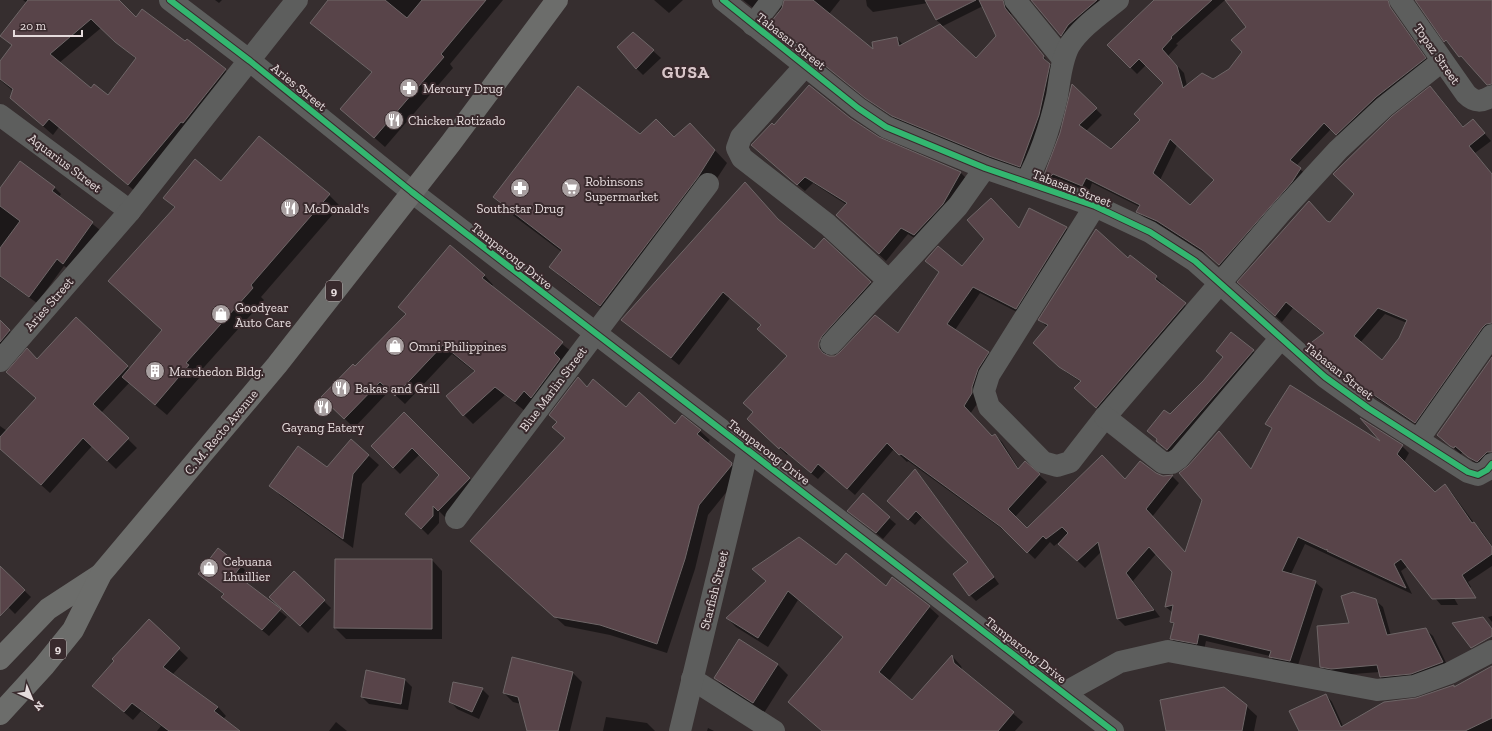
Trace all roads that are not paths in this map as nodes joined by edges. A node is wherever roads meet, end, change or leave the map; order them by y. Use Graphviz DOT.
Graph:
graph roads {
  1 [pos="170,0"];
  2 [pos="298,0"];
  3 [pos="557,0"];
  4 [pos="723,0"];
  5 [pos="772,0"];
  6 [pos="1015,0"];
  7 [pos="1118,0"];
  8 [pos="1400,0"];
  9 [pos="753,25"];
  10 [pos="1063,58"];
  11 [pos="250,61"];
  12 [pos="1442,61"];
  13 [pos="805,66"];
  14 [pos="1486,99"];
  15 [pos="0,115"];
  16 [pos="984,168"];
  17 [pos="1026,182"];
  18 [pos="708,184"];
  19 [pos="412,192"];
  20 [pos="1095,206"];
  21 [pos="130,211"];
  22 [pos="889,281"];
  23 [pos="1221,283"];
  24 [pos="594,333"];
  25 [pos="1492,335"];
  26 [pos="1281,338"];
  27 [pos="831,344"];
  28 [pos="0,361"];
  29 [pos="1105,417"];
  30 [pos="1418,440"];
  31 [pos="748,449"];
  32 [pos="1485,470"];
  33 [pos="456,518"];
  34 [pos="100,574"];
  35 [pos="1492,651"];
  36 [pos="0,659"];
  37 [pos="692,679"];
  38 [pos="1064,693"];
  39 [pos="0,714"];
  40 [pos="680,731"];
  41 [pos="774,731"];
  42 [pos="1113,731"];
  1 -- 11 [label="street, Aries Street"];
  2 -- 11 [label="street, Aries Street"];
  3 -- 19 [label="highway, C. M. Recto Avenue / 9"];
  4 -- 9 [label="street, Tabasan Street"];
  5 -- 9 [label="street"];
  6 -- 10 [label="street"];
  7 -- 10 [label="street"];
  8 -- 12 [label="street, Topaz Street"];
  9 -- 13 [label="street, Tabasan Street"];
  10 -- 17 [label="street"];
  11 -- 19 [label="street, Aries Street"];
  11 -- 21 [label="street, Aries Street"];
  12 -- 14 [label="street, Topaz Street"];
  12 -- 23 [label="street"];
  13 -- 16 [label="street, Tabasan Street"];
  13 -- 22 [label="street"];
  15 -- 21 [label="street, Aquarius Street"];
  16 -- 17 [label="street, Tabasan Street"];
  16 -- 22 [label="street"];
  17 -- 20 [label="street, Tabasan Street"];
  18 -- 24 [label="street, Blue Marlin Street"];
  19 -- 24 [label="street, Tamparong Drive"];
  19 -- 34 [label="highway, C. M. Recto Avenue / 9"];
  20 -- 23 [label="street, Tabasan Street"];
  20 -- 29 [label="street"];
  21 -- 28 [label="street, Aries Street"];
  22 -- 27 [label="street"];
  23 -- 26 [label="street, Tabasan Street"];
  23 -- 29 [label="street"];
  24 -- 31 [label="street, Tamparong Drive"];
  24 -- 33 [label="street, Blue Marlin Street"];
  25 -- 30 [label="street"];
  26 -- 29 [label="street"];
  26 -- 30 [label="street, Tabasan Street"];
  30 -- 32 [label="street, Tabasan Street"];
  31 -- 37 [label="street, Starfish Street"];
  31 -- 38 [label="street, Tamparong Drive"];
  34 -- 36 [label="highway, C. M. Recto Avenue / 9"];
  34 -- 39 [label="highway, C. M. Recto Avenue / 9"];
  35 -- 38 [label="street"];
  37 -- 40 [label="street, Starfish Street"];
  37 -- 41 [label="street"];
  38 -- 42 [label="street, Tamparong Drive"];
}
